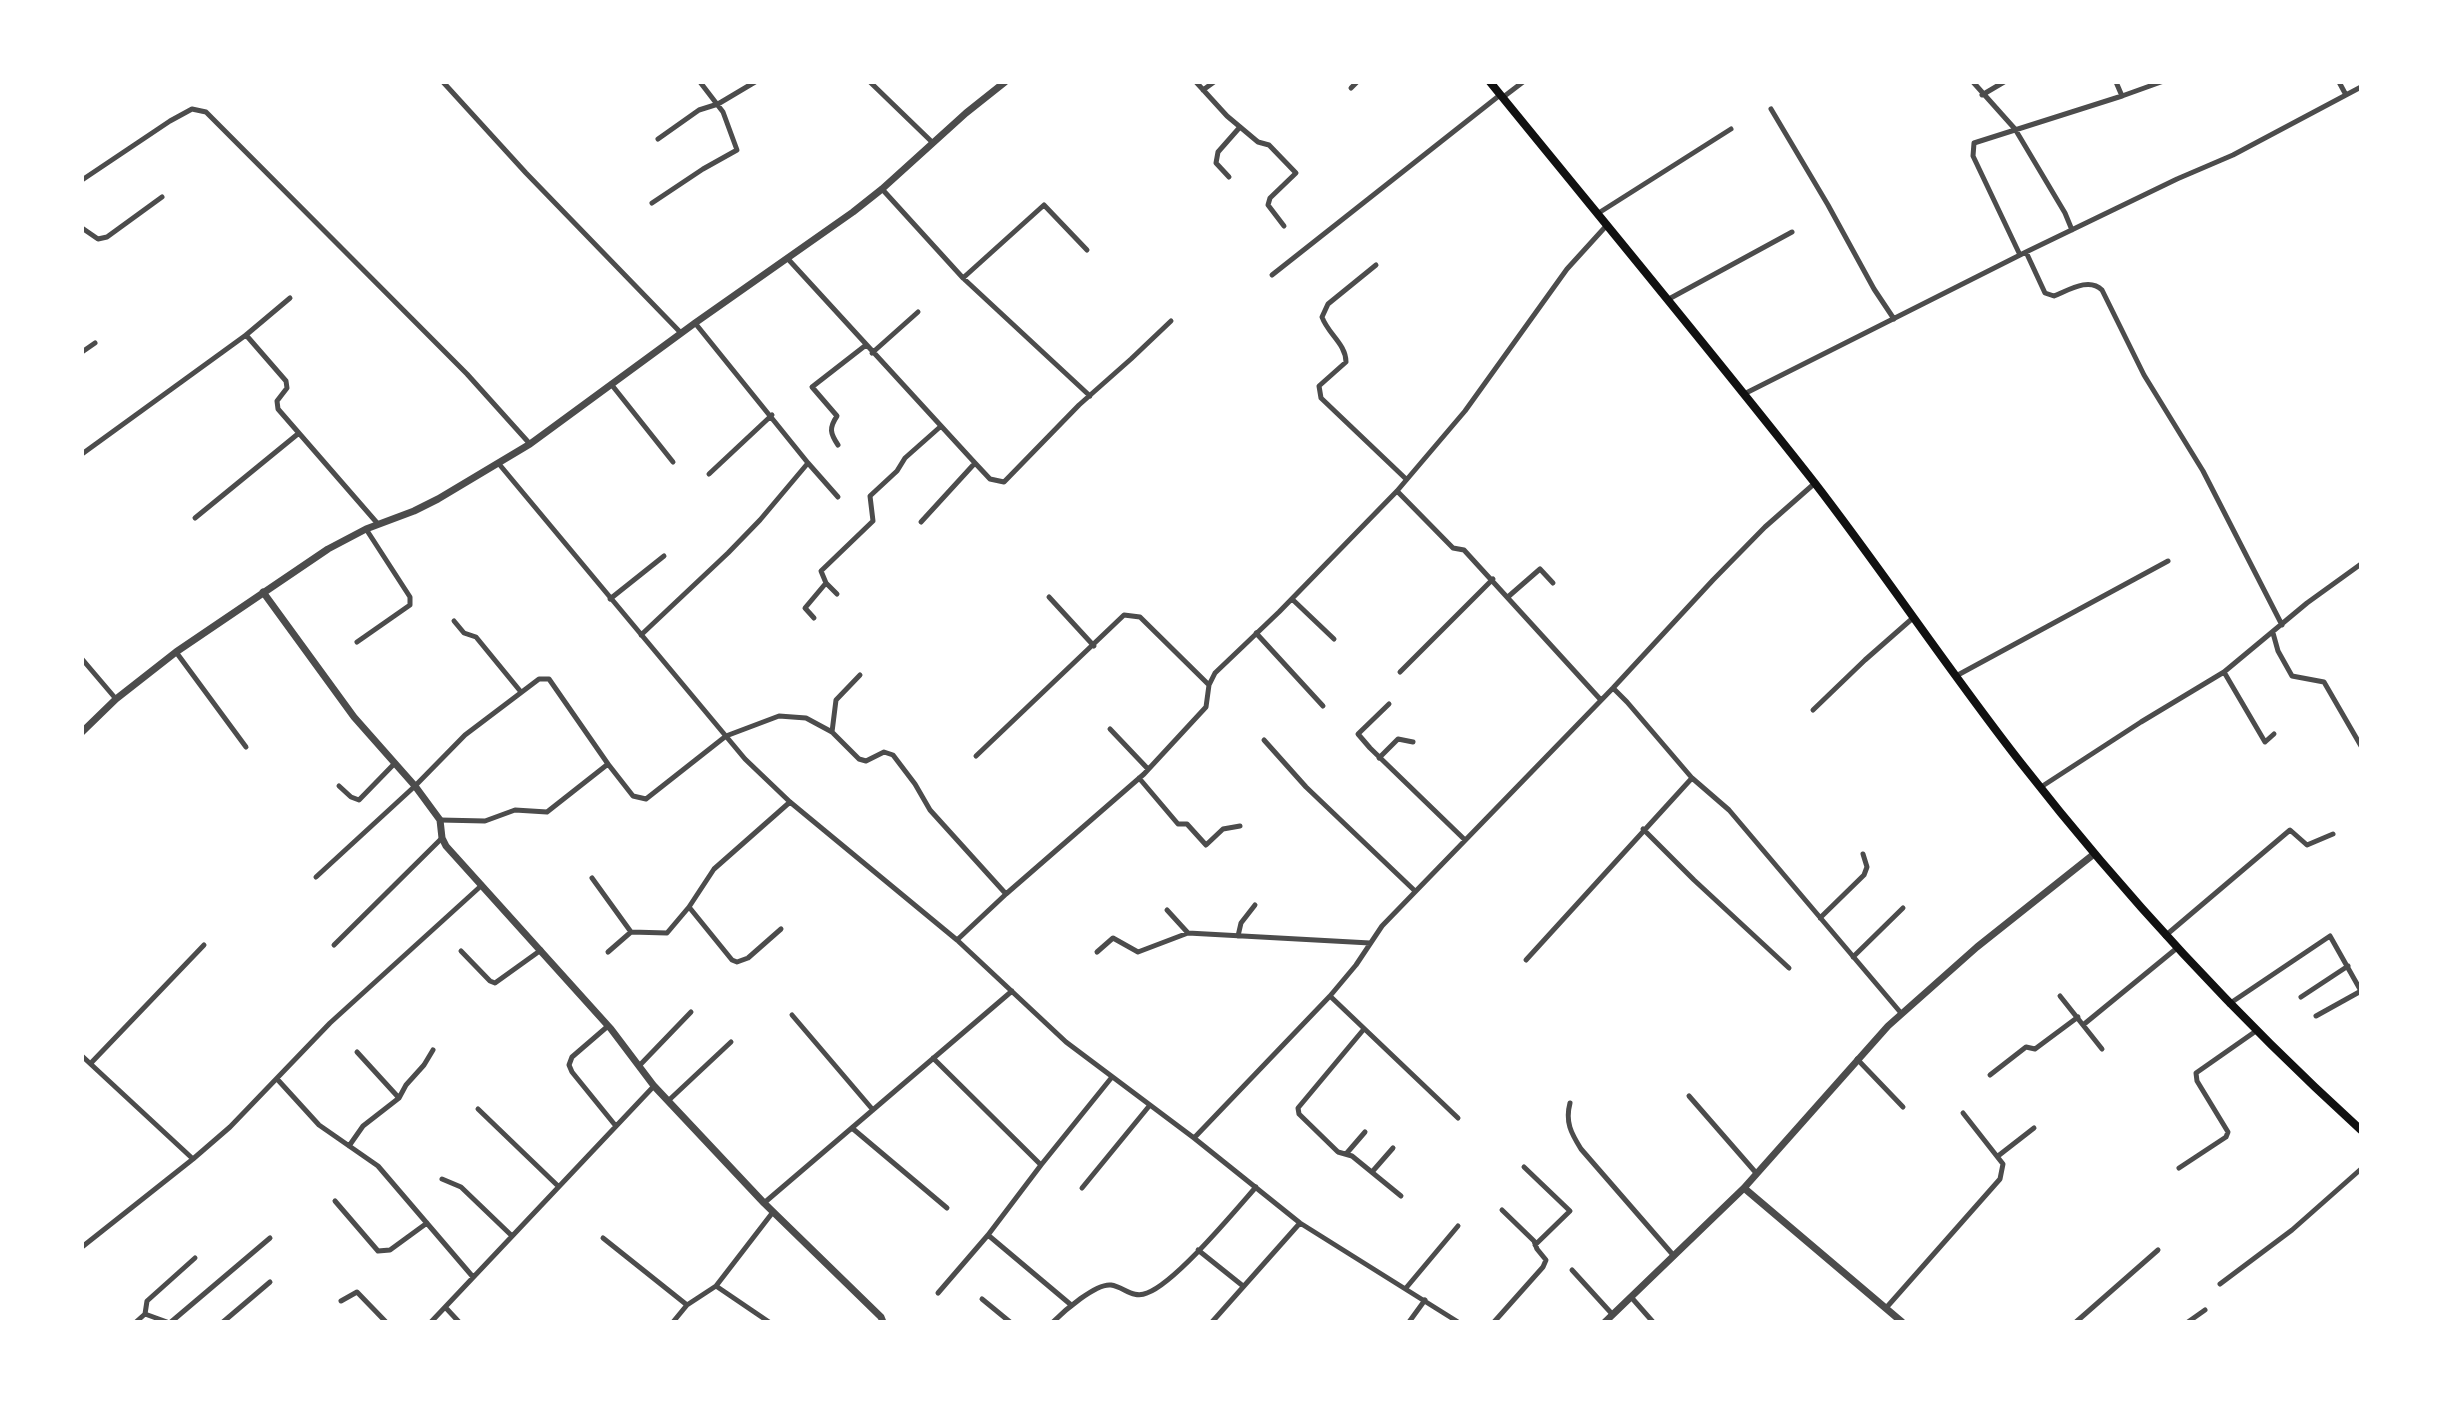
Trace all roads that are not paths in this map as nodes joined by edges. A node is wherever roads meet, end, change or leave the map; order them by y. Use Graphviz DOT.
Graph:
graph roads {
  1 [pos="443,82"];
  2 [pos="700,82"];
  3 [pos="755,82"];
  4 [pos="870,82"];
  5 [pos="1005,82"];
  6 [pos="1196,82"];
  7 [pos="1213,82"];
  8 [pos="1357,82"];
  9 [pos="1490,82"];
  10 [pos="1522,82"];
  11 [pos="1973,82"];
  12 [pos="2004,82"];
  13 [pos="2116,82"];
  14 [pos="2161,82"];
  15 [pos="2339,82"];
  16 [pos="2361,87"];
  17 [pos="1351,88"];
  18 [pos="1202,90"];
  19 [pos="1982,95"];
  20 [pos="2346,95"];
  21 [pos="2122,96"];
  22 [pos="1501,97"];
  23 [pos="718,104"];
  24 [pos="1771,109"];
  25 [pos="1240,127"];
  26 [pos="1731,129"];
  27 [pos="2015,129"];
  28 [pos="658,139"];
  29 [pos="932,142"];
  30 [pos="1229,177"];
  31 [pos="82,180"];
  32 [pos="882,189"];
  33 [pos="162,197"];
  34 [pos="652,203"];
  35 [pos="1597,214"];
  36 [pos="1607,225"];
  37 [pos="1284,226"];
  38 [pos="82,228"];
  39 [pos="2072,230"];
  40 [pos="1792,232"];
  41 [pos="1087,250"];
  42 [pos="2023,254"];
  43 [pos="788,258"];
  44 [pos="1376,265"];
  45 [pos="1272,275"];
  46 [pos="964,278"];
  47 [pos="290,298"];
  48 [pos="1667,300"];
  49 [pos="918,312"];
  50 [pos="1894,319"];
  51 [pos="1171,321"];
  52 [pos="695,323"];
  53 [pos="681,333"];
  54 [pos="246,335"];
  55 [pos="95,343"];
  56 [pos="866,345"];
  57 [pos="82,352"];
  58 [pos="872,353"];
  59 [pos="611,384"];
  60 [pos="1744,394"];
  61 [pos="1090,396"];
  62 [pos="772,415"];
  63 [pos="940,427"];
  64 [pos="299,433"];
  65 [pos="530,444"];
  66 [pos="838,445"];
  67 [pos="82,454"];
  68 [pos="673,462"];
  69 [pos="808,463"];
  70 [pos="975,463"];
  71 [pos="499,464"];
  72 [pos="709,474"];
  73 [pos="1406,479"];
  74 [pos="1815,483"];
  75 [pos="1397,491"];
  76 [pos="838,497"];
  77 [pos="195,517"];
  78 [pos="921,522"];
  79 [pos="378,524"];
  80 [pos="366,529"];
  81 [pos="664,556"];
  82 [pos="2168,561"];
  83 [pos="2361,564"];
  84 [pos="1493,579"];
  85 [pos="826,583"];
  86 [pos="1553,583"];
  87 [pos="263,592"];
  88 [pos="837,594"];
  89 [pos="1509,596"];
  90 [pos="1049,597"];
  91 [pos="610,599"];
  92 [pos="1292,599"];
  93 [pos="1914,617"];
  94 [pos="814,618"];
  95 [pos="454,621"];
  96 [pos="2283,625"];
  97 [pos="1256,634"];
  98 [pos="2273,634"];
  99 [pos="641,635"];
  100 [pos="1334,639"];
  101 [pos="357,642"];
  102 [pos="1094,646"];
  103 [pos="176,652"];
  104 [pos="82,659"];
  105 [pos="1400,672"];
  106 [pos="2224,673"];
  107 [pos="860,676"];
  108 [pos="1956,676"];
  109 [pos="1209,685"];
  110 [pos="1612,688"];
  111 [pos="521,692"];
  112 [pos="116,699"];
  113 [pos="1600,699"];
  114 [pos="1389,704"];
  115 [pos="1322,706"];
  116 [pos="1814,710"];
  117 [pos="1110,729"];
  118 [pos="82,732"];
  119 [pos="832,732"];
  120 [pos="2274,734"];
  121 [pos="726,736"];
  122 [pos="1264,740"];
  123 [pos="1413,743"];
  124 [pos="2361,746"];
  125 [pos="247,747"];
  126 [pos="976,756"];
  127 [pos="1380,758"];
  128 [pos="395,763"];
  129 [pos="608,764"];
  130 [pos="1148,769"];
  131 [pos="1139,778"];
  132 [pos="1692,778"];
  133 [pos="339,786"];
  134 [pos="415,786"];
  135 [pos="2041,787"];
  136 [pos="790,802"];
  137 [pos="440,820"];
  138 [pos="1240,826"];
  139 [pos="1643,829"];
  140 [pos="2333,834"];
  141 [pos="442,838"];
  142 [pos="1465,840"];
  143 [pos="1863,854"];
  144 [pos="2094,854"];
  145 [pos="316,877"];
  146 [pos="592,878"];
  147 [pos="482,885"];
  148 [pos="1415,891"];
  149 [pos="1006,894"];
  150 [pos="1255,905"];
  151 [pos="689,907"];
  152 [pos="1903,908"];
  153 [pos="1167,910"];
  154 [pos="1820,918"];
  155 [pos="780,929"];
  156 [pos="631,932"];
  157 [pos="1188,933"];
  158 [pos="1238,936"];
  159 [pos="2165,936"];
  160 [pos="957,940"];
  161 [pos="1370,943"];
  162 [pos="204,945"];
  163 [pos="334,946"];
  164 [pos="2177,948"];
  165 [pos="541,950"];
  166 [pos="461,951"];
  167 [pos="608,952"];
  168 [pos="1097,952"];
  169 [pos="1853,957"];
  170 [pos="1526,960"];
  171 [pos="2348,966"];
  172 [pos="1789,968"];
  173 [pos="1012,991"];
  174 [pos="1329,996"];
  175 [pos="2060,996"];
  176 [pos="2301,997"];
  177 [pos="2229,1004"];
  178 [pos="691,1012"];
  179 [pos="1901,1013"];
  180 [pos="792,1015"];
  181 [pos="2316,1016"];
  182 [pos="2078,1017"];
  183 [pos="2083,1024"];
  184 [pos="608,1026"];
  185 [pos="1364,1029"];
  186 [pos="2256,1031"];
  187 [pos="731,1042"];
  188 [pos="2102,1049"];
  189 [pos="433,1050"];
  190 [pos="357,1052"];
  191 [pos="82,1056"];
  192 [pos="933,1058"];
  193 [pos="1857,1059"];
  194 [pos="91,1063"];
  195 [pos="639,1066"];
  196 [pos="1990,1075"];
  197 [pos="1112,1077"];
  198 [pos="278,1080"];
  199 [pos="654,1086"];
  200 [pos="1689,1096"];
  201 [pos="399,1098"];
  202 [pos="668,1101"];
  203 [pos="1570,1103"];
  204 [pos="1150,1105"];
  205 [pos="1903,1107"];
  206 [pos="478,1109"];
  207 [pos="873,1110"];
  208 [pos="1962,1113"];
  209 [pos="1458,1118"];
  210 [pos="615,1125"];
  211 [pos="852,1128"];
  212 [pos="2034,1128"];
  213 [pos="2361,1130"];
  214 [pos="1365,1132"];
  215 [pos="1194,1138"];
  216 [pos="349,1146"];
  217 [pos="1393,1148"];
  218 [pos="1346,1154"];
  219 [pos="1998,1156"];
  220 [pos="193,1159"];
  221 [pos="1041,1165"];
  222 [pos="1524,1167"];
  223 [pos="2179,1168"];
  224 [pos="2361,1169"];
  225 [pos="1372,1172"];
  226 [pos="1757,1174"];
  227 [pos="442,1179"];
  228 [pos="558,1186"];
  229 [pos="1256,1187"];
  230 [pos="1082,1188"];
  231 [pos="1744,1188"];
  232 [pos="1401,1196"];
  233 [pos="335,1201"];
  234 [pos="764,1203"];
  235 [pos="947,1208"];
  236 [pos="1502,1210"];
  237 [pos="773,1212"];
  238 [pos="427,1223"];
  239 [pos="1300,1223"];
  240 [pos="1458,1226"];
  241 [pos="511,1235"];
  242 [pos="988,1235"];
  243 [pos="270,1238"];
  244 [pos="603,1238"];
  245 [pos="1535,1245"];
  246 [pos="82,1247"];
  247 [pos="1198,1250"];
  248 [pos="2158,1250"];
  249 [pos="1674,1256"];
  250 [pos="195,1258"];
  251 [pos="1572,1270"];
  252 [pos="473,1277"];
  253 [pos="270,1282"];
  254 [pos="2220,1284"];
  255 [pos="716,1286"];
  256 [pos="1243,1286"];
  257 [pos="1406,1288"];
  258 [pos="938,1293"];
  259 [pos="1631,1297"];
  260 [pos="982,1299"];
  261 [pos="1424,1300"];
  262 [pos="341,1301"];
  263 [pos="1070,1304"];
  264 [pos="687,1305"];
  265 [pos="446,1308"];
  266 [pos="1886,1308"];
  267 [pos="2205,1310"];
  268 [pos="145,1314"];
  269 [pos="1613,1315"];
  270 [pos="136,1322"];
  271 [pos="169,1322"];
  272 [pos="223,1322"];
  273 [pos="386,1322"];
  274 [pos="431,1322"];
  275 [pos="460,1322"];
  276 [pos="673,1322"];
  277 [pos="769,1322"];
  278 [pos="883,1322"];
  279 [pos="1010,1322"];
  280 [pos="1053,1322"];
  281 [pos="1212,1322"];
  282 [pos="1409,1322"];
  283 [pos="1458,1322"];
  284 [pos="1494,1322"];
  285 [pos="1605,1322"];
  286 [pos="1653,1322"];
  287 [pos="1902,1322"];
  288 [pos="2076,1322"];
  289 [pos="2188,1322"];
  1 -- 53 [label="street"];
  2 -- 23 [label="street"];
  3 -- 23 [label="street"];
  4 -- 29 [label="street"];
  5 -- 29 [label="street"];
  6 -- 18 [label="street"];
  7 -- 18 [label="street"];
  8 -- 17 [label="street"];
  9 -- 22 [label="main road"];
  10 -- 22 [label="street"];
  11 -- 19 [label="street"];
  12 -- 19 [label="street"];
  13 -- 21 [label="street"];
  14 -- 21 [label="street"];
  15 -- 20 [label="street"];
  16 -- 20 [label="street"];
  18 -- 25 [label="street"];
  19 -- 27 [label="street"];
  20 -- 39 [label="street"];
  21 -- 27 [label="street"];
  22 -- 35 [label="main road"];
  22 -- 45 [label="street"];
  23 -- 28 [label="street"];
  23 -- 34 [label="street"];
  24 -- 50 [label="street"];
  25 -- 30 [label="street"];
  25 -- 37 [label="street"];
  26 -- 35 [label="street"];
  27 -- 39 [label="street"];
  27 -- 42 [label="street"];
  29 -- 32 [label="street"];
  31 -- 65 [label="street"];
  32 -- 43 [label="street"];
  32 -- 46 [label="street"];
  33 -- 38 [label="street"];
  35 -- 36 [label="main road"];
  36 -- 48 [label="main road"];
  36 -- 73 [label="street"];
  39 -- 42 [label="street"];
  40 -- 48 [label="street"];
  41 -- 46 [label="street"];
  42 -- 50 [label="street"];
  42 -- 96 [label="street"];
  43 -- 52 [label="street"];
  43 -- 56 [label="street"];
  44 -- 73 [label="street"];
  46 -- 61 [label="street"];
  47 -- 54 [label="street"];
  48 -- 60 [label="main road"];
  49 -- 58 [label="street"];
  50 -- 60 [label="street"];
  51 -- 61 [label="street"];
  52 -- 53 [label="street"];
  52 -- 62 [label="street"];
  53 -- 59 [label="street"];
  54 -- 64 [label="street"];
  54 -- 67 [label="street"];
  55 -- 57 [label="street"];
  56 -- 58 [label="street"];
  56 -- 66 [label="street"];
  58 -- 63 [label="street"];
  59 -- 65 [label="street"];
  59 -- 68 [label="street"];
  60 -- 74 [label="main road"];
  61 -- 70 [label="street"];
  62 -- 69 [label="street"];
  62 -- 72 [label="street"];
  63 -- 70 [label="street"];
  63 -- 85 [label="street"];
  64 -- 77 [label="street"];
  64 -- 79 [label="street"];
  65 -- 71 [label="street"];
  69 -- 76 [label="street"];
  69 -- 99 [label="street"];
  70 -- 78 [label="street"];
  71 -- 79 [label="street"];
  71 -- 91 [label="street"];
  73 -- 75 [label="street"];
  74 -- 93 [label="main road"];
  74 -- 110 [label="street"];
  75 -- 84 [label="street"];
  75 -- 92 [label="street"];
  79 -- 80 [label="street"];
  80 -- 87 [label="street"];
  80 -- 101 [label="street"];
  81 -- 91 [label="street"];
  82 -- 108 [label="street"];
  83 -- 96 [label="street"];
  84 -- 89 [label="street"];
  84 -- 105 [label="street"];
  85 -- 88 [label="street"];
  85 -- 94 [label="street"];
  86 -- 89 [label="street"];
  87 -- 103 [label="street"];
  87 -- 128 [label="street"];
  89 -- 113 [label="street"];
  90 -- 102 [label="street"];
  91 -- 99 [label="street"];
  92 -- 97 [label="street"];
  92 -- 100 [label="street"];
  93 -- 108 [label="main road"];
  93 -- 116 [label="street"];
  95 -- 111 [label="street"];
  96 -- 98 [label="street"];
  97 -- 109 [label="street"];
  97 -- 115 [label="street"];
  98 -- 106 [label="street"];
  98 -- 124 [label="street"];
  99 -- 121 [label="street"];
  102 -- 109 [label="street"];
  102 -- 126 [label="street"];
  103 -- 112 [label="street"];
  103 -- 125 [label="street"];
  104 -- 112 [label="street"];
  106 -- 120 [label="street"];
  106 -- 135 [label="street"];
  107 -- 119 [label="street"];
  108 -- 135 [label="main road"];
  109 -- 130 [label="street"];
  110 -- 113 [label="street"];
  110 -- 132 [label="street"];
  111 -- 129 [label="street"];
  111 -- 134 [label="street"];
  112 -- 118 [label="street"];
  113 -- 142 [label="street"];
  114 -- 127 [label="street"];
  117 -- 130 [label="street"];
  119 -- 121 [label="street"];
  119 -- 149 [label="street"];
  121 -- 129 [label="street"];
  121 -- 136 [label="street"];
  122 -- 148 [label="street"];
  123 -- 127 [label="street"];
  127 -- 142 [label="street"];
  128 -- 133 [label="street"];
  128 -- 134 [label="street"];
  129 -- 137 [label="street"];
  130 -- 131 [label="street"];
  131 -- 138 [label="street"];
  131 -- 149 [label="street"];
  132 -- 139 [label="street"];
  132 -- 154 [label="street"];
  134 -- 137 [label="street"];
  134 -- 145 [label="street"];
  135 -- 144 [label="main road"];
  136 -- 151 [label="street"];
  136 -- 160 [label="street"];
  137 -- 141 [label="street"];
  139 -- 170 [label="street"];
  139 -- 172 [label="street"];
  140 -- 159 [label="street"];
  141 -- 147 [label="street"];
  141 -- 163 [label="street"];
  142 -- 148 [label="street"];
  143 -- 154 [label="street"];
  144 -- 159 [label="main road"];
  144 -- 179 [label="street"];
  146 -- 156 [label="street"];
  147 -- 165 [label="street"];
  147 -- 198 [label="street"];
  148 -- 161 [label="street"];
  149 -- 160 [label="street"];
  150 -- 158 [label="street"];
  151 -- 155 [label="street"];
  151 -- 156 [label="street"];
  152 -- 169 [label="street"];
  153 -- 157 [label="street"];
  154 -- 169 [label="street"];
  156 -- 167 [label="street"];
  157 -- 158 [label="street"];
  157 -- 168 [label="street"];
  158 -- 161 [label="street"];
  159 -- 164 [label="main road"];
  160 -- 173 [label="street"];
  161 -- 174 [label="street"];
  162 -- 194 [label="street"];
  164 -- 177 [label="main road"];
  164 -- 183 [label="street"];
  165 -- 166 [label="street"];
  165 -- 184 [label="street"];
  169 -- 179 [label="street"];
  171 -- 176 [label="street"];
  171 -- 177 [label="street"];
  171 -- 181 [label="street"];
  173 -- 192 [label="street"];
  173 -- 197 [label="street"];
  174 -- 185 [label="street"];
  174 -- 215 [label="street"];
  175 -- 182 [label="street"];
  177 -- 186 [label="main road"];
  178 -- 195 [label="street"];
  179 -- 193 [label="street"];
  180 -- 207 [label="street"];
  182 -- 183 [label="street"];
  182 -- 196 [label="street"];
  183 -- 188 [label="street"];
  184 -- 195 [label="street"];
  184 -- 210 [label="street"];
  185 -- 209 [label="street"];
  185 -- 218 [label="street"];
  186 -- 213 [label="main road"];
  186 -- 223 [label="street"];
  187 -- 202 [label="street"];
  189 -- 201 [label="street"];
  190 -- 201 [label="street"];
  191 -- 194 [label="street"];
  192 -- 207 [label="street"];
  192 -- 221 [label="street"];
  193 -- 205 [label="street"];
  193 -- 226 [label="street"];
  194 -- 220 [label="street"];
  195 -- 199 [label="street"];
  197 -- 204 [label="street"];
  197 -- 221 [label="street"];
  198 -- 216 [label="street"];
  198 -- 220 [label="street"];
  199 -- 202 [label="street"];
  199 -- 210 [label="street"];
  200 -- 226 [label="street"];
  201 -- 216 [label="street"];
  202 -- 234 [label="street"];
  203 -- 249 [label="street"];
  204 -- 215 [label="street"];
  204 -- 230 [label="street"];
  206 -- 228 [label="street"];
  207 -- 211 [label="street"];
  208 -- 219 [label="street"];
  210 -- 228 [label="street"];
  211 -- 234 [label="street"];
  211 -- 235 [label="street"];
  212 -- 219 [label="street"];
  214 -- 218 [label="street"];
  215 -- 229 [label="street"];
  216 -- 238 [label="street"];
  217 -- 225 [label="street"];
  218 -- 225 [label="street"];
  219 -- 266 [label="street"];
  220 -- 246 [label="street"];
  221 -- 242 [label="street"];
  222 -- 245 [label="street"];
  224 -- 254 [label="street"];
  225 -- 232 [label="street"];
  226 -- 231 [label="street"];
  227 -- 241 [label="street"];
  228 -- 241 [label="street"];
  229 -- 239 [label="street"];
  229 -- 247 [label="street"];
  231 -- 249 [label="street"];
  231 -- 266 [label="street"];
  233 -- 238 [label="street"];
  234 -- 237 [label="street"];
  236 -- 245 [label="street"];
  237 -- 255 [label="street"];
  237 -- 278 [label="street"];
  238 -- 252 [label="street"];
  239 -- 256 [label="street"];
  239 -- 257 [label="street"];
  240 -- 257 [label="street"];
  241 -- 252 [label="street"];
  242 -- 258 [label="street"];
  242 -- 263 [label="street"];
  243 -- 271 [label="street"];
  244 -- 264 [label="street"];
  245 -- 284 [label="street"];
  247 -- 256 [label="street"];
  247 -- 263 [label="street"];
  248 -- 288 [label="street"];
  249 -- 259 [label="street"];
  250 -- 268 [label="street"];
  251 -- 269 [label="street"];
  252 -- 265 [label="street"];
  253 -- 272 [label="street"];
  255 -- 264 [label="street"];
  255 -- 277 [label="street"];
  256 -- 281 [label="street"];
  257 -- 261 [label="street"];
  259 -- 269 [label="street"];
  259 -- 286 [label="street"];
  260 -- 279 [label="street"];
  261 -- 282 [label="street"];
  261 -- 283 [label="street"];
  262 -- 273 [label="street"];
  263 -- 280 [label="street"];
  264 -- 276 [label="street"];
  265 -- 274 [label="street"];
  265 -- 275 [label="street"];
  266 -- 287 [label="street"];
  267 -- 289 [label="street"];
  268 -- 270 [label="street"];
  268 -- 271 [label="street"];
  269 -- 285 [label="street"];
}
